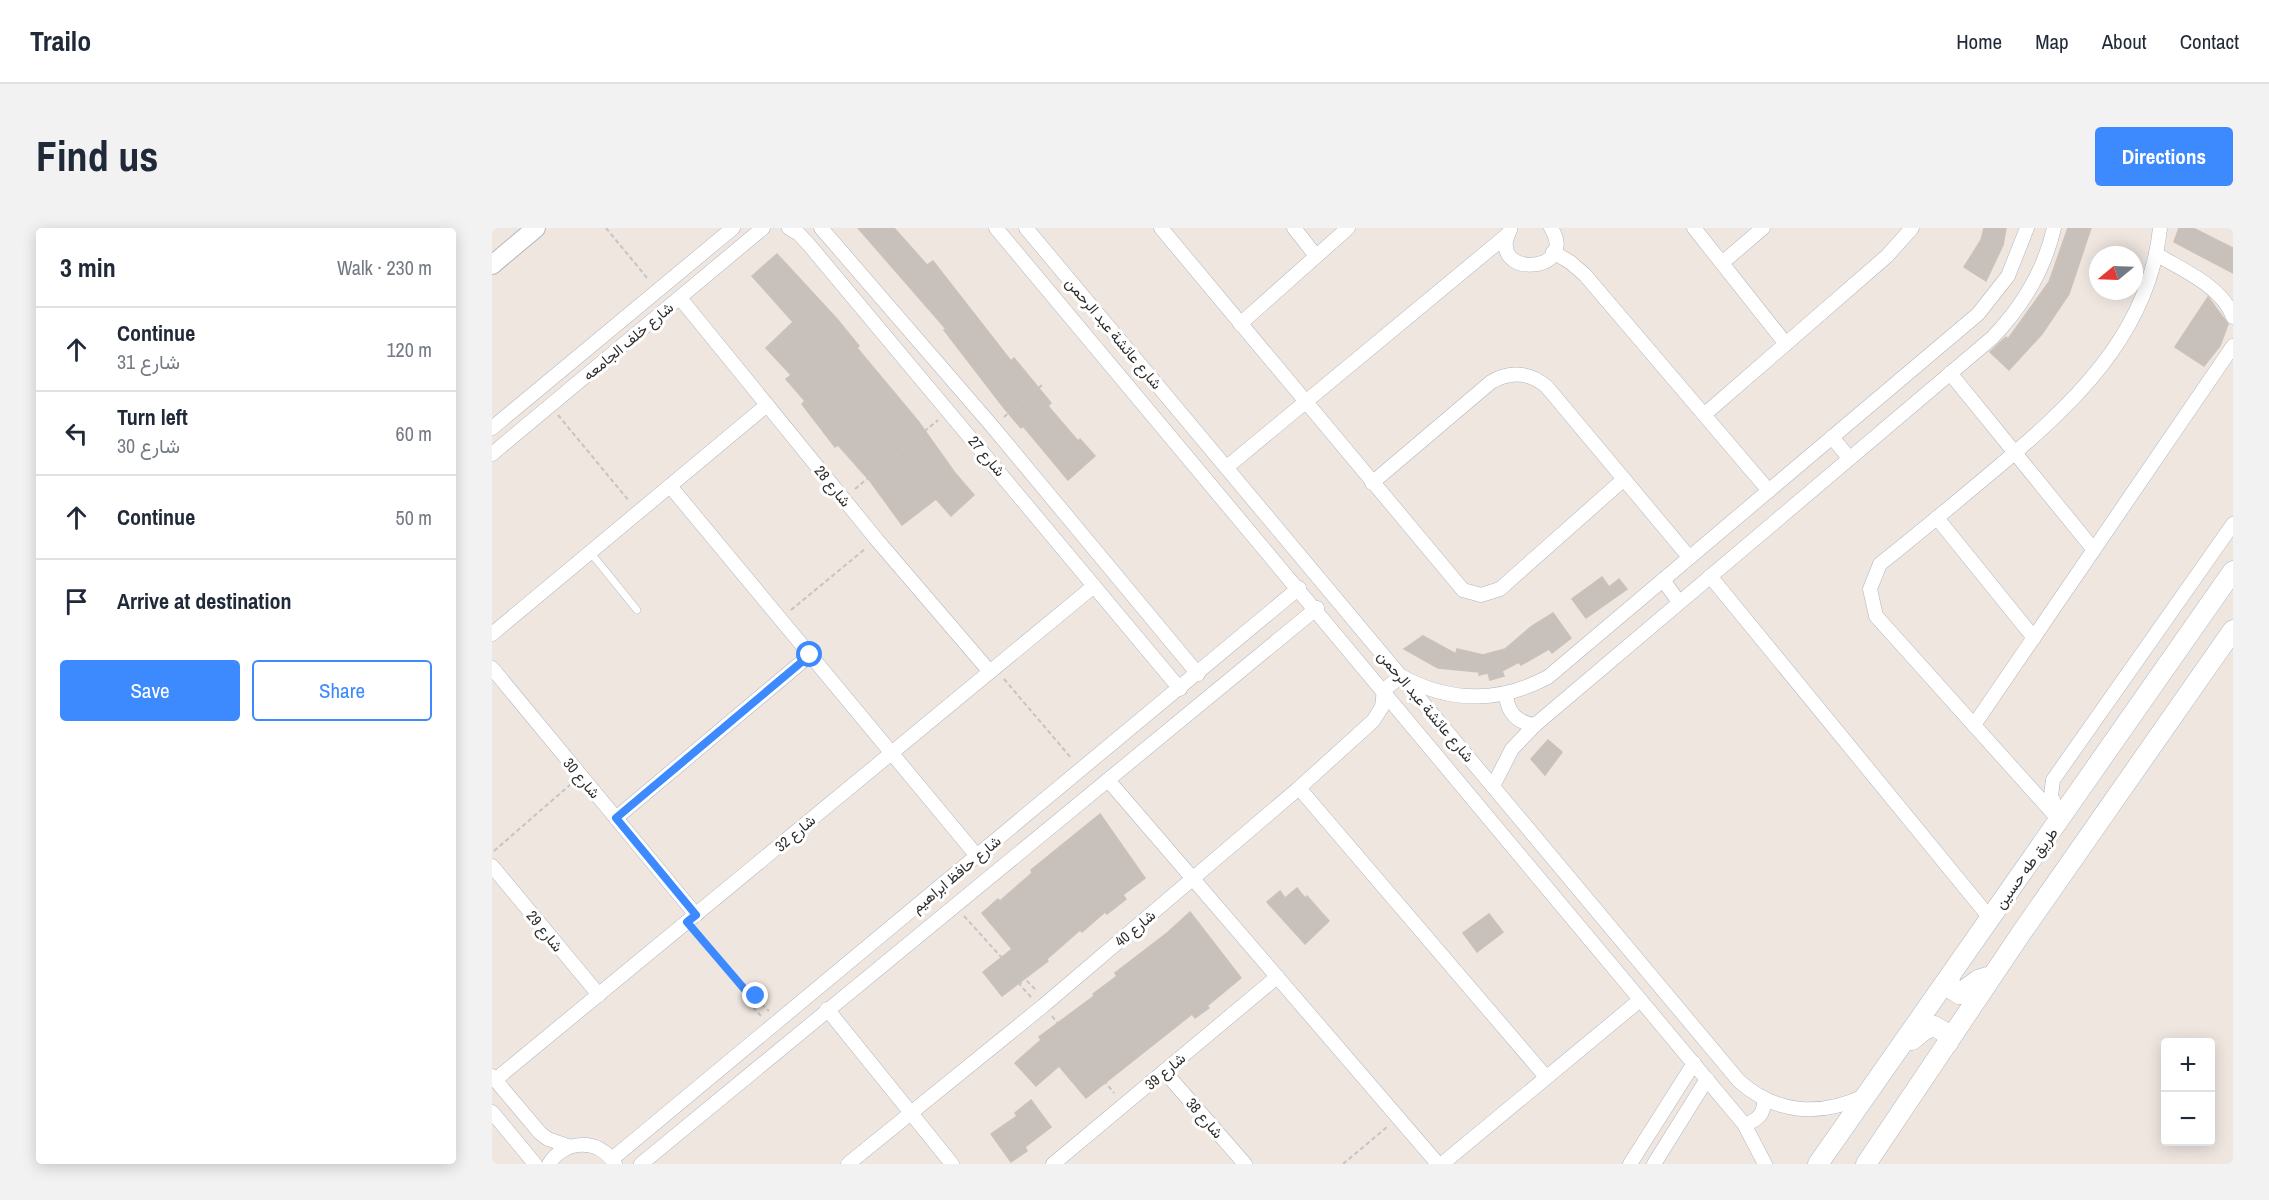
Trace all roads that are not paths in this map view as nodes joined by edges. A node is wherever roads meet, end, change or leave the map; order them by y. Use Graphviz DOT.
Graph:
graph roads {
  1 [pos="536,228"];
  2 [pos="733,228"];
  3 [pos="763,228"];
  4 [pos="789,228"];
  5 [pos="821,228"];
  6 [pos="996,228"];
  7 [pos="1026,228"];
  8 [pos="1161,228"];
  9 [pos="1294,228"];
  10 [pos="1348,228"];
  11 [pos="1551,228"];
  12 [pos="1694,228"];
  13 [pos="1763,228"];
  14 [pos="1912,228"];
  15 [pos="2027,228"];
  16 [pos="2054,228"];
  17 [pos="2160,228"];
  18 [pos="1509,232"];
  19 [pos="1553,252"];
  20 [pos="2156,254"];
  21 [pos="1316,256"];
  22 [pos="1722,263"];
  23 [pos="492,265"];
  24 [pos="680,298"];
  25 [pos="2233,316"];
  26 [pos="1240,324"];
  27 [pos="1786,344"];
  28 [pos="2233,346"];
  29 [pos="1950,373"];
  30 [pos="1167,396"];
  31 [pos="1305,402"];
  32 [pos="767,405"];
  33 [pos="1150,411"];
  34 [pos="1705,414"];
  35 [pos="492,428"];
  36 [pos="1832,437"];
  37 [pos="2015,453"];
  38 [pos="492,454"];
  39 [pos="1849,458"];
  40 [pos="1227,467"];
  41 [pos="1624,479"];
  42 [pos="1372,483"];
  43 [pos="670,486"];
  44 [pos="1769,491"];
  45 [pos="1937,518"];
  46 [pos="2233,524"];
  47 [pos="2094,550"];
  48 [pos="590,552"];
  49 [pos="1689,557"];
  50 [pos="2233,571"];
  51 [pos="1710,576"];
  52 [pos="1662,580"];
  53 [pos="1094,586"];
  54 [pos="1299,588"];
  55 [pos="1679,602"];
  56 [pos="1317,608"];
  57 [pos="637,610"];
  58 [pos="2233,630"];
  59 [pos="492,634"];
  60 [pos="2034,638"];
  61 [pos="810,655"];
  62 [pos="492,668"];
  63 [pos="992,670"];
  64 [pos="1198,674"];
  65 [pos="1401,676"];
  66 [pos="1180,689"];
  67 [pos="1384,690"];
  68 [pos="1506,694"];
  69 [pos="1535,725"];
  70 [pos="1974,725"];
  71 [pos="892,753"];
  72 [pos="1108,780"];
  73 [pos="1493,786"];
  74 [pos="2084,787"];
  75 [pos="1299,788"];
  76 [pos="2114,800"];
  77 [pos="616,818"];
  78 [pos="2062,819"];
  79 [pos="1529,829"];
  80 [pos="1512,845"];
  81 [pos="977,856"];
  82 [pos="492,866"];
  83 [pos="1192,880"];
  84 [pos="692,918"];
  85 [pos="1990,918"];
  86 [pos="1277,977"];
  87 [pos="1950,977"];
  88 [pos="1992,977"];
  89 [pos="599,995"];
  90 [pos="1640,1000"];
  91 [pos="827,1009"];
  92 [pos="1948,1043"];
  93 [pos="1902,1046"];
  94 [pos="1694,1063"];
  95 [pos="1164,1071"];
  96 [pos="1546,1077"];
  97 [pos="494,1078"];
  98 [pos="1707,1079"];
  99 [pos="1864,1096"];
  100 [pos="1764,1099"];
  101 [pos="492,1112"];
  102 [pos="910,1113"];
  103 [pos="1744,1124"];
  104 [pos="568,1146"];
  105 [pos="614,1161"];
  106 [pos="535,1164"];
  107 [pos="549,1164"];
  108 [pos="641,1164"];
  109 [pos="848,1164"];
  110 [pos="952,1164"];
  111 [pos="1053,1164"];
  112 [pos="1245,1164"];
  113 [pos="1440,1164"];
  114 [pos="1630,1164"];
  115 [pos="1654,1164"];
  116 [pos="1765,1164"];
  117 [pos="1818,1164"];
  118 [pos="1866,1164"];
  1 -- 23 [label="street"];
  2 -- 35 [label="street, شارع خلف الجامعه"];
  3 -- 24 [label="street, شارع خلف الجامعه"];
  4 -- 53 [label="street, شارع 27"];
  5 -- 64 [label="street, شارع 27"];
  6 -- 33 [label="street, شارع عائشة عبد الرحمن"];
  7 -- 30 [label="street, شارع عائشة عبد الرحمن"];
  8 -- 26 [label="street"];
  9 -- 21 [label="street"];
  10 -- 21 [label="street"];
  11 -- 19 [label="street"];
  12 -- 22 [label="street"];
  13 -- 22 [label="street"];
  14 -- 27 [label="street"];
  15 -- 36 [label="street"];
  16 -- 29 [label="street"];
  17 -- 20 [label="street"];
  18 -- 19 [label="street"];
  18 -- 31 [label="street"];
  19 -- 34 [label="street"];
  20 -- 25 [label="street"];
  20 -- 37 [label="street"];
  21 -- 26 [label="street"];
  22 -- 27 [label="street"];
  24 -- 32 [label="street, شارع 28"];
  24 -- 38 [label="street, شارع خلف الجامعه"];
  26 -- 31 [label="street"];
  27 -- 34 [label="street"];
  28 -- 47 [label="street"];
  29 -- 37 [label="street"];
  29 -- 39 [label="street"];
  30 -- 33 [label="street"];
  30 -- 40 [label="street, شارع عائشة عبد الرحمن"];
  31 -- 40 [label="street"];
  31 -- 42 [label="street"];
  32 -- 43 [label="street"];
  32 -- 63 [label="street, شارع 28"];
  33 -- 54 [label="street, شارع عائشة عبد الرحمن"];
  34 -- 44 [label="street"];
  36 -- 39 [label="street"];
  36 -- 44 [label="street"];
  37 -- 45 [label="street"];
  37 -- 47 [label="street"];
  39 -- 51 [label="street"];
  40 -- 65 [label="street, شارع عائشة عبد الرحمن"];
  41 -- 42 [label="street"];
  41 -- 42 [label="street"];
  41 -- 49 [label="street"];
  43 -- 48 [label="street"];
  43 -- 61 [label="street"];
  44 -- 49 [label="street"];
  45 -- 60 [label="street"];
  45 -- 70 [label="street"];
  46 -- 78 [label="street"];
  47 -- 60 [label="street"];
  48 -- 57 [label="lane"];
  48 -- 59 [label="street"];
  49 -- 52 [label="street"];
  50 -- 74 [label="main road, طريق طه حسين"];
  51 -- 55 [label="street"];
  51 -- 85 [label="street"];
  52 -- 55 [label="street"];
  52 -- 68 [label="street"];
  53 -- 63 [label="street, شارع 32"];
  53 -- 66 [label="street, شارع 27"];
  54 -- 56 [label="street, شارع عائشة عبد الرحمن"];
  54 -- 64 [label="street, شارع حافظ ابراهيم"];
  55 -- 69 [label="street"];
  56 -- 67 [label="street, شارع عائشة عبد الرحمن"];
  56 -- 72 [label="street, شارع حافظ ابراهيم"];
  58 -- 76 [label="main road"];
  60 -- 70 [label="street"];
  61 -- 71 [label="street"];
  61 -- 77 [label="street"];
  62 -- 77 [label="street, شارع 30"];
  63 -- 71 [label="street, شارع 32"];
  64 -- 66 [label="street, شارع حافظ ابراهيم"];
  65 -- 67 [label="street"];
  65 -- 68 [label="street"];
  65 -- 73 [label="street, شارع عائشة عبد الرحمن"];
  66 -- 81 [label="street, شارع حافظ ابراهيم"];
  67 -- 75 [label="street, شارع 40"];
  67 -- 80 [label="street, شارع عائشة عبد الرحمن"];
  68 -- 69 [label="street"];
  69 -- 73 [label="street"];
  70 -- 78 [label="street"];
  71 -- 81 [label="street"];
  71 -- 84 [label="street, شارع 32"];
  72 -- 83 [label="street"];
  72 -- 91 [label="street, شارع حافظ ابراهيم"];
  73 -- 79 [label="street, شارع عائشة عبد الرحمن"];
  74 -- 76 [label="main road"];
  74 -- 78 [label="main road, طريق طه حسين"];
  75 -- 83 [label="street, شارع 40"];
  75 -- 96 [label="street"];
  76 -- 88 [label="main road"];
  77 -- 84 [label="street, شارع 30"];
  78 -- 85 [label="main road, طريق طه حسين"];
  79 -- 80 [label="street"];
  79 -- 100 [label="street, شارع عائشة عبد الرحمن"];
  80 -- 90 [label="street, شارع عائشة عبد الرحمن"];
  81 -- 105 [label="street, شارع حافظ ابراهيم"];
  82 -- 89 [label="street, شارع 29"];
  83 -- 86 [label="street"];
  83 -- 102 [label="street, شارع 40"];
  84 -- 89 [label="street, شارع 32"];
  85 -- 87 [label="main road, طريق طه حسين"];
  86 -- 95 [label="street, شارع 39"];
  86 -- 113 [label="street"];
  87 -- 88 [label="main road"];
  87 -- 93 [label="main road, طريق طه حسين"];
  88 -- 92 [label="main road"];
  89 -- 97 [label="street, شارع 32"];
  90 -- 94 [label="street, شارع عائشة عبد الرحمن"];
  90 -- 96 [label="street"];
  91 -- 102 [label="street"];
  91 -- 108 [label="street, شارع حافظ ابراهيم"];
  92 -- 93 [label="main road"];
  92 -- 118 [label="main road"];
  93 -- 99 [label="main road, طريق طه حسين"];
  94 -- 98 [label="street, شارع عائشة عبد الرحمن"];
  94 -- 114 [label="street"];
  95 -- 111 [label="street, شارع 39"];
  95 -- 112 [label="street, شارع 38"];
  96 -- 113 [label="street"];
  97 -- 104 [label="street"];
  98 -- 103 [label="street, شارع عائشة عبد الرحمن"];
  98 -- 115 [label="street"];
  99 -- 100 [label="street, شارع عائشة عبد الرحمن"];
  99 -- 117 [label="main road, طريق طه حسين"];
  100 -- 103 [label="street"];
  101 -- 106 [label="street"];
  102 -- 109 [label="street, شارع 40"];
  102 -- 110 [label="street"];
  103 -- 116 [label="street, شارع عائشة عبد الرحمن"];
  104 -- 105 [label="street"];
  104 -- 107 [label="street"];
}
